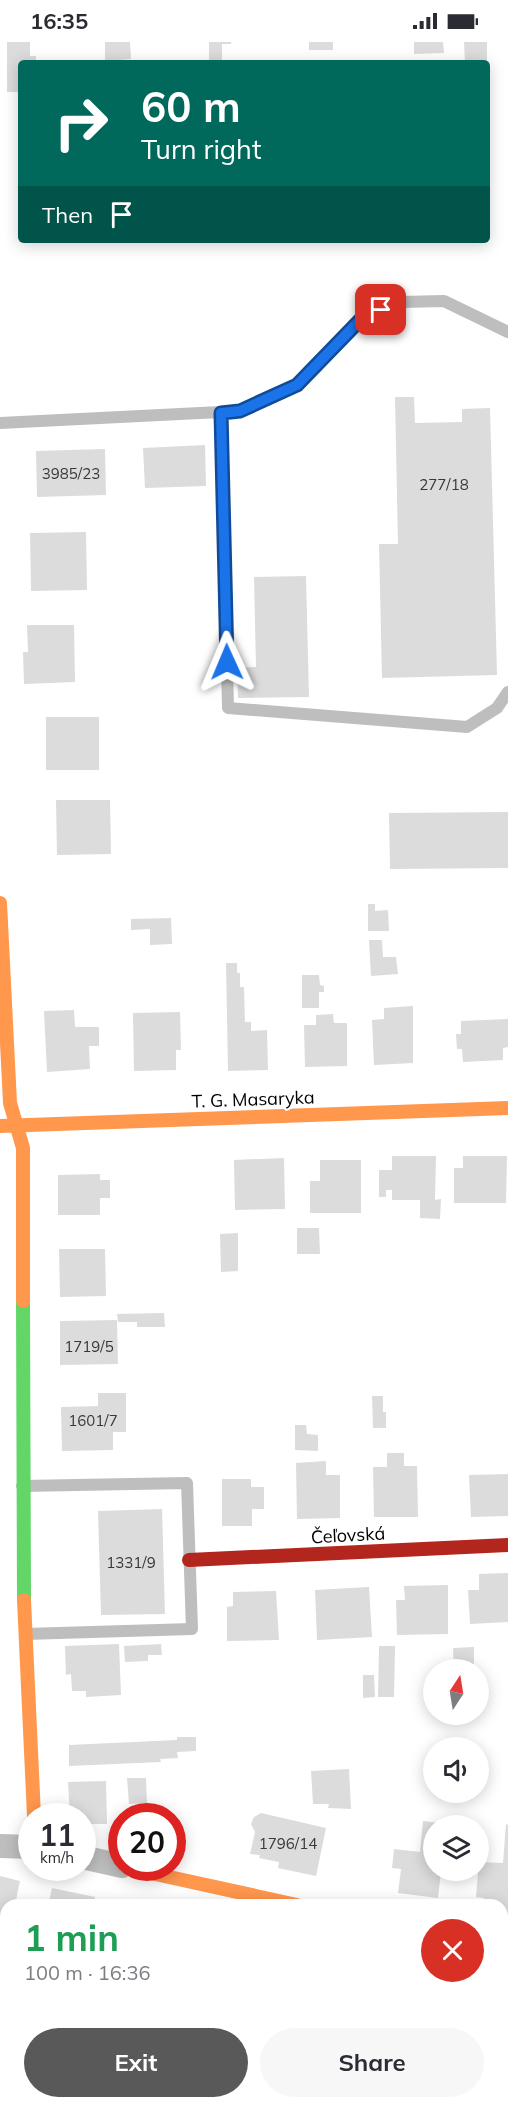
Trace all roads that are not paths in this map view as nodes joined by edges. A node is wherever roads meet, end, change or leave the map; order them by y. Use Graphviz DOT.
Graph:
graph roads {
  1 [pos="508,332"];
  2 [pos="221,413"];
  3 [pos="0,423"];
  4 [pos="508,692"];
  5 [pos="0,903"];
  6 [pos="508,1108"];
  7 [pos="0,1126"];
  8 [pos="17,1126"];
  9 [pos="21,1486"];
  10 [pos="508,1545"];
  11 [pos="189,1560"];
  12 [pos="11,1568"];
  13 [pos="25,1634"];
  14 [pos="33,1803"];
  15 [pos="0,1846"];
  16 [pos="18,1847"];
  17 [pos="186,1881"];
  18 [pos="270,1899"];
  1 -- 2 [label="lane"];
  2 -- 3 [label="lane"];
  2 -- 4 [label="lane"];
  5 -- 8 [label="street"];
  6 -- 8 [label="street, T. G. Masaryka"];
  7 -- 8 [label="street, T. G. Masaryka"];
  8 -- 9 [label="street"];
  9 -- 11 [label="lane"];
  9 -- 12 [label="street"];
  10 -- 11 [label="street, Čeľovská"];
  11 -- 13 [label="lane"];
  12 -- 13 [label="street"];
  13 -- 14 [label="street"];
  15 -- 16 [label="street"];
  17 -- 18 [label="street"];
}
